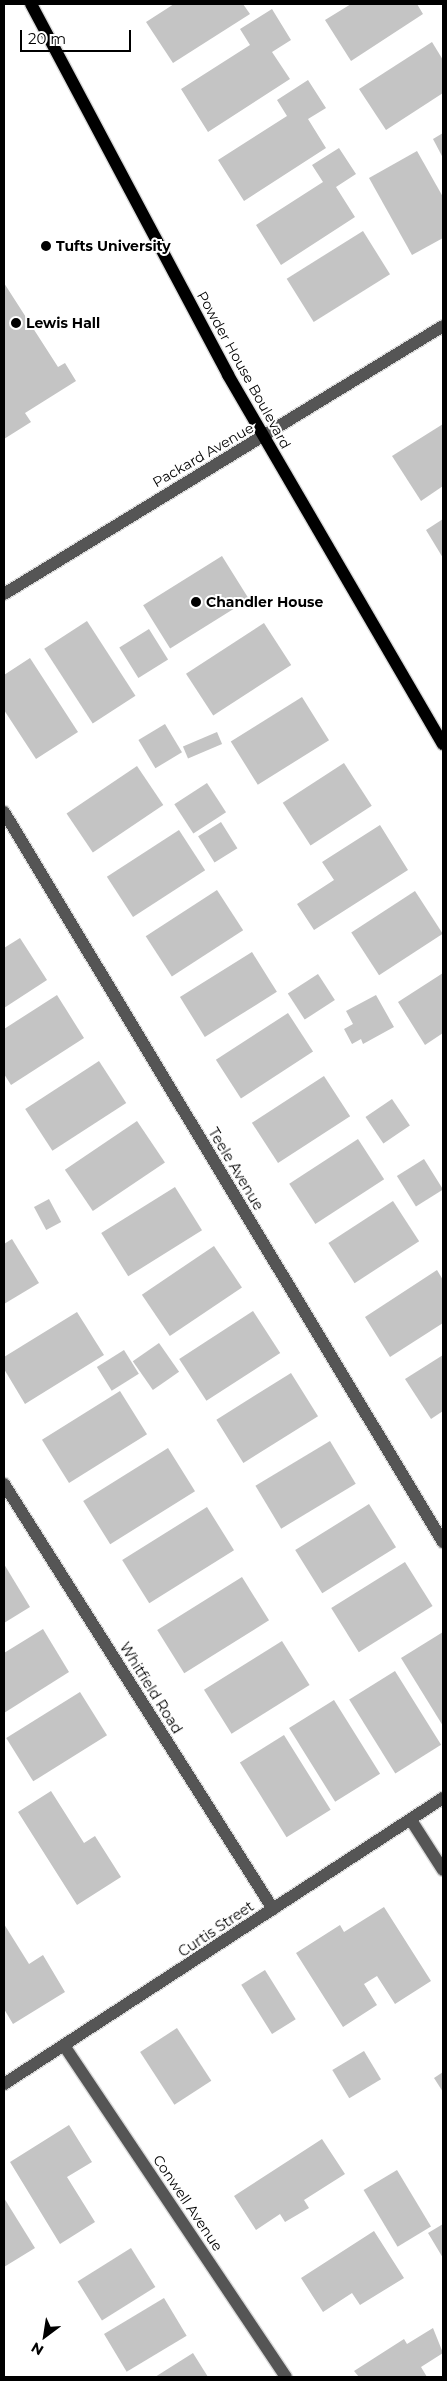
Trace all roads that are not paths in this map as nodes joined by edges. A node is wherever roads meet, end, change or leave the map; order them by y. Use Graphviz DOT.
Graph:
graph roads {
  1 [pos="31,4"];
  2 [pos="443,326"];
  3 [pos="264,437"];
  4 [pos="4,594"];
  5 [pos="443,744"];
  6 [pos="4,812"];
  7 [pos="4,1484"];
  8 [pos="443,1542"];
  9 [pos="443,1798"];
  10 [pos="411,1820"];
  11 [pos="443,1870"];
  12 [pos="273,1909"];
  13 [pos="65,2047"];
  14 [pos="4,2084"];
  15 [pos="286,2377"];
  1 -- 3 [label="main road, Powder House Boulevard"];
  2 -- 3 [label="street, Packard Avenue"];
  3 -- 4 [label="street, Packard Avenue"];
  3 -- 5 [label="main road, Powder House Boulevard"];
  6 -- 8 [label="street, Teele Avenue"];
  7 -- 12 [label="street, Whitfield Road"];
  9 -- 10 [label="street, Curtis Street"];
  10 -- 11 [label="street"];
  10 -- 12 [label="street, Curtis Street"];
  12 -- 13 [label="street, Curtis Street"];
  13 -- 14 [label="street, Curtis Street"];
  13 -- 15 [label="street, Conwell Avenue"];
}
